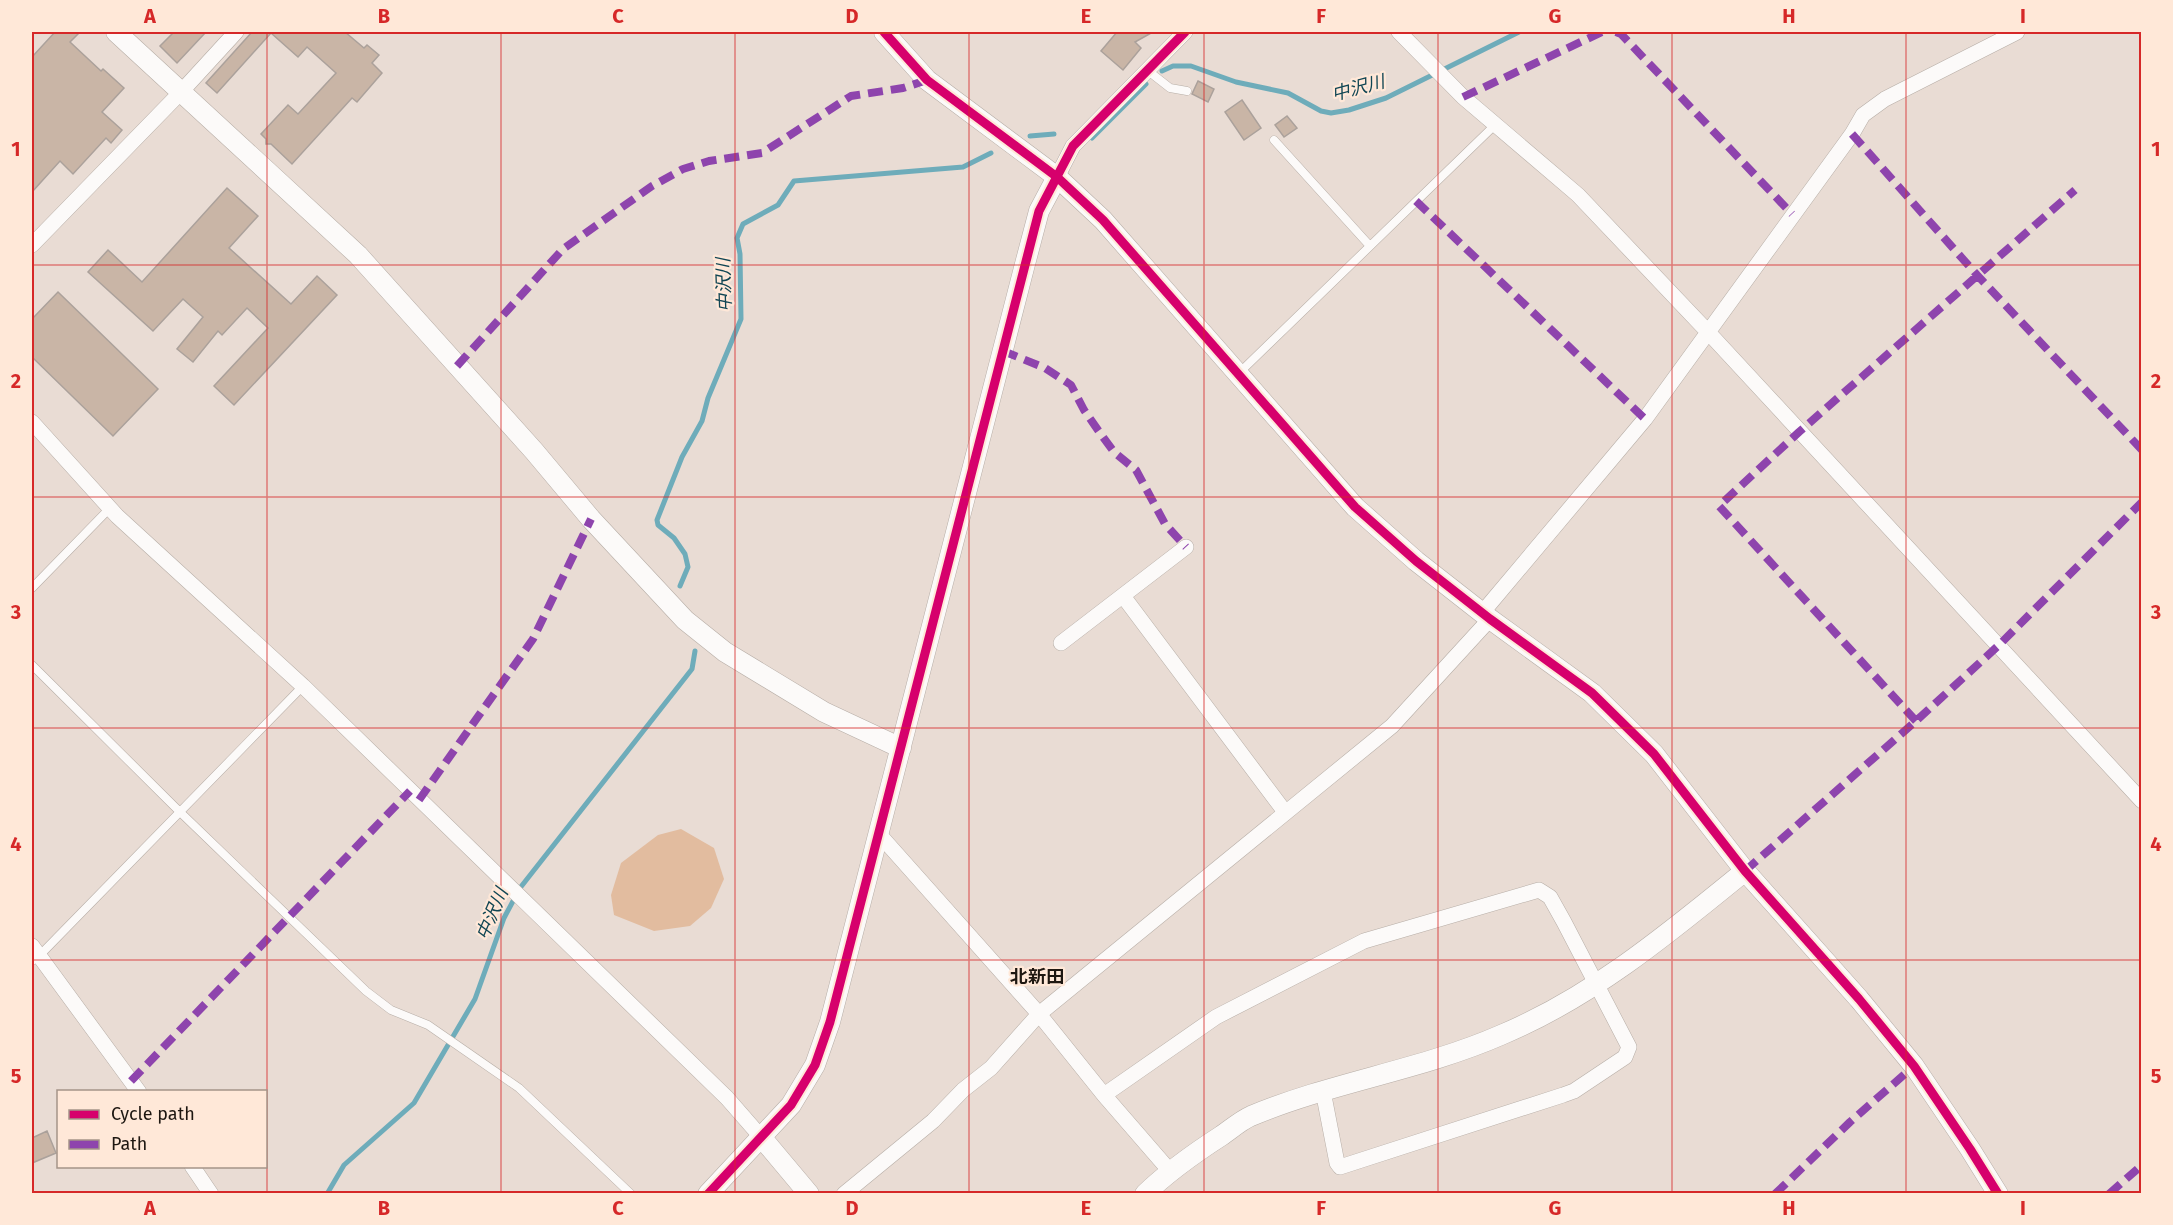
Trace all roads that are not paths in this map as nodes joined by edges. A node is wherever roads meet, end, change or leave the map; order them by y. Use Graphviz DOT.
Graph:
graph roads {
  1 [pos="116,32"];
  2 [pos="236,32"];
  3 [pos="884,32"];
  4 [pos="1185,32"];
  5 [pos="1399,32"];
  6 [pos="2017,32"];
  7 [pos="1146,70"];
  8 [pos="1186,91"];
  9 [pos="181,92"];
  10 [pos="1496,124"];
  11 [pos="1274,140"];
  12 [pos="1057,177"];
  13 [pos="32,245"];
  14 [pos="1370,246"];
  15 [pos="1708,332"];
  16 [pos="1237,375"];
  17 [pos="32,422"];
  18 [pos="110,508"];
  19 [pos="1186,547"];
  20 [pos="32,588"];
  21 [pos="1123,596"];
  22 [pos="1486,616"];
  23 [pos="1061,643"];
  24 [pos="32,664"];
  25 [pos="303,686"];
  26 [pos="901,748"];
  27 [pos="2142,801"];
  28 [pos="180,812"];
  29 [pos="1285,812"];
  30 [pos="878,833"];
  31 [pos="1744,871"];
  32 [pos="34,954"];
  33 [pos="1598,984"];
  34 [pos="1039,1014"];
  35 [pos="137,1090"];
  36 [pos="1323,1091"];
  37 [pos="1104,1095"];
  38 [pos="762,1138"];
  39 [pos="193,1168"];
  40 [pos="1169,1170"];
  41 [pos="211,1194"];
  42 [pos="631,1194"];
  43 [pos="708,1194"];
  44 [pos="808,1194"];
  45 [pos="844,1194"];
  46 [pos="1145,1194"];
  47 [pos="1998,1194"];
  1 -- 9 [label="street"];
  2 -- 9 [label="street"];
  3 -- 12 [label="street"];
  4 -- 7 [label="street"];
  5 -- 10 [label="street"];
  6 -- 15 [label="street"];
  7 -- 8 [label="lane"];
  7 -- 12 [label="street"];
  9 -- 13 [label="street"];
  9 -- 26 [label="street"];
  10 -- 14 [label="lane"];
  10 -- 15 [label="street"];
  11 -- 14 [label="lane"];
  12 -- 16 [label="street"];
  12 -- 26 [label="street"];
  14 -- 16 [label="lane"];
  15 -- 22 [label="street"];
  15 -- 27 [label="street"];
  16 -- 22 [label="street"];
  17 -- 18 [label="street"];
  18 -- 20 [label="lane"];
  18 -- 25 [label="street"];
  19 -- 21 [label="street"];
  21 -- 23 [label="street"];
  21 -- 29 [label="street"];
  22 -- 29 [label="street"];
  22 -- 31 [label="street"];
  24 -- 28 [label="lane"];
  25 -- 28 [label="lane"];
  25 -- 38 [label="street"];
  26 -- 30 [label="street"];
  28 -- 32 [label="lane"];
  28 -- 42 [label="lane"];
  29 -- 34 [label="street"];
  30 -- 34 [label="street"];
  30 -- 38 [label="street"];
  31 -- 33 [label="street"];
  31 -- 47 [label="street"];
  32 -- 35 [label="street"];
  33 -- 36 [label="street"];
  33 -- 36 [label="street"];
  33 -- 37 [label="street"];
  34 -- 37 [label="street"];
  34 -- 45 [label="street"];
  36 -- 40 [label="street"];
  37 -- 40 [label="street"];
  38 -- 43 [label="street"];
  38 -- 44 [label="street"];
  39 -- 41 [label="street"];
  40 -- 46 [label="street"];
}
